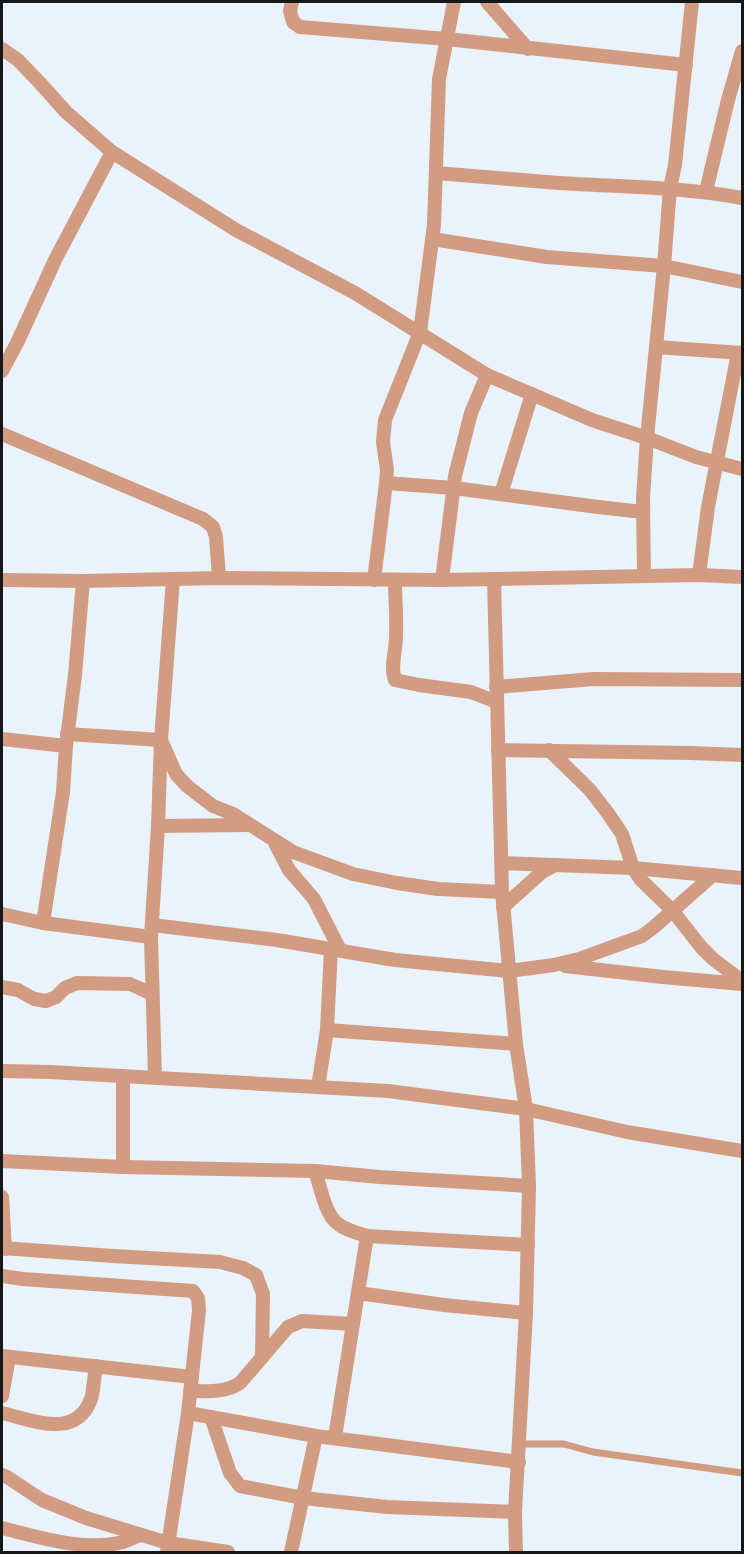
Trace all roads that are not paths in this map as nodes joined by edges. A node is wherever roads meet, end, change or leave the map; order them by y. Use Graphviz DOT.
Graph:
graph roads {
  1 [pos="292,2"];
  2 [pos="454,2"];
  3 [pos="487,2"];
  4 [pos="692,2"];
  5 [pos="447,39"];
  6 [pos="2,49"];
  7 [pos="528,49"];
  8 [pos="742,51"];
  9 [pos="686,65"];
  10 [pos="112,152"];
  11 [pos="436,173"];
  12 [pos="670,188"];
  13 [pos="706,191"];
  14 [pos="742,198"];
  15 [pos="432,239"];
  16 [pos="664,267"];
  17 [pos="742,282"];
  18 [pos="420,332"];
  19 [pos="656,347"];
  20 [pos="740,353"];
  21 [pos="2,371"];
  22 [pos="488,375"];
  23 [pos="532,394"];
  24 [pos="2,434"];
  25 [pos="647,438"];
  26 [pos="718,463"];
  27 [pos="742,469"];
  28 [pos="386,483"];
  29 [pos="454,488"];
  30 [pos="501,494"];
  31 [pos="643,512"];
  32 [pos="2,573"];
  33 [pos="699,575"];
  34 [pos="644,576"];
  35 [pos="742,577"];
  36 [pos="219,578"];
  37 [pos="173,579"];
  38 [pos="494,579"];
  39 [pos="9,580"];
  40 [pos="374,580"];
  41 [pos="395,580"];
  42 [pos="442,580"];
  43 [pos="83,581"];
  44 [pos="742,680"];
  45 [pos="496,687"];
  46 [pos="497,702"];
  47 [pos="2,739"];
  48 [pos="66,740"];
  49 [pos="161,740"];
  50 [pos="498,750"];
  51 [pos="549,750"];
  52 [pos="742,755"];
  53 [pos="250,825"];
  54 [pos="158,826"];
  55 [pos="274,842"];
  56 [pos="502,863"];
  57 [pos="555,865"];
  58 [pos="633,868"];
  59 [pos="713,875"];
  60 [pos="742,878"];
  61 [pos="502,892"];
  62 [pos="503,908"];
  63 [pos="672,910"];
  64 [pos="2,914"];
  65 [pos="43,923"];
  66 [pos="152,931"];
  67 [pos="336,949"];
  68 [pos="554,965"];
  69 [pos="508,971"];
  70 [pos="742,982"];
  71 [pos="2,987"];
  72 [pos="152,994"];
  73 [pos="327,1030"];
  74 [pos="516,1044"];
  75 [pos="2,1071"];
  76 [pos="123,1076"];
  77 [pos="155,1077"];
  78 [pos="318,1087"];
  79 [pos="526,1109"];
  80 [pos="742,1151"];
  81 [pos="2,1161"];
  82 [pos="123,1167"];
  83 [pos="315,1171"];
  84 [pos="529,1186"];
  85 [pos="2,1197"];
  86 [pos="367,1236"];
  87 [pos="528,1245"];
  88 [pos="3,1248"];
  89 [pos="2,1276"];
  90 [pos="358,1293"];
  91 [pos="526,1313"];
  92 [pos="353,1324"];
  93 [pos="5,1356"];
  94 [pos="262,1356"];
  95 [pos="96,1366"];
  96 [pos="192,1377"];
  97 [pos="190,1391"];
  98 [pos="2,1396"];
  99 [pos="2,1413"];
  100 [pos="188,1413"];
  101 [pos="212,1417"];
  102 [pos="316,1436"];
  103 [pos="335,1437"];
  104 [pos="519,1444"];
  105 [pos="519,1462"];
  106 [pos="742,1473"];
  107 [pos="2,1475"];
  108 [pos="303,1498"];
  109 [pos="515,1512"];
  110 [pos="2,1528"];
  111 [pos="140,1535"];
  112 [pos="168,1548"];
  113 [pos="228,1552"];
  114 [pos="291,1552"];
  115 [pos="516,1552"];
  1 -- 5 [label="street"];
  2 -- 5 [label="street"];
  3 -- 7 [label="street"];
  4 -- 9 [label="street"];
  5 -- 7 [label="street"];
  5 -- 11 [label="street"];
  6 -- 10 [label="street"];
  7 -- 9 [label="street"];
  8 -- 13 [label="street"];
  9 -- 12 [label="street"];
  10 -- 18 [label="street"];
  10 -- 21 [label="street"];
  11 -- 12 [label="street"];
  11 -- 15 [label="street"];
  12 -- 13 [label="street"];
  12 -- 16 [label="street"];
  13 -- 14 [label="street"];
  15 -- 16 [label="street"];
  15 -- 18 [label="street"];
  16 -- 17 [label="street"];
  16 -- 19 [label="street"];
  18 -- 22 [label="street"];
  18 -- 28 [label="street"];
  19 -- 20 [label="street"];
  19 -- 25 [label="street"];
  20 -- 26 [label="street"];
  22 -- 23 [label="street"];
  22 -- 29 [label="street"];
  23 -- 25 [label="street"];
  23 -- 30 [label="street"];
  24 -- 36 [label="street"];
  25 -- 26 [label="street"];
  25 -- 31 [label="street"];
  26 -- 27 [label="street"];
  26 -- 33 [label="street"];
  28 -- 29 [label="street"];
  28 -- 40 [label="street"];
  29 -- 30 [label="street"];
  29 -- 42 [label="street"];
  30 -- 31 [label="street"];
  31 -- 34 [label="street"];
  32 -- 39 [label="street"];
  33 -- 34 [label="street"];
  33 -- 35 [label="street"];
  34 -- 38 [label="street"];
  36 -- 37 [label="street"];
  36 -- 40 [label="street"];
  37 -- 43 [label="street"];
  37 -- 49 [label="street"];
  38 -- 42 [label="street"];
  38 -- 45 [label="street"];
  39 -- 43 [label="street"];
  40 -- 41 [label="street"];
  41 -- 42 [label="street"];
  41 -- 46 [label="street"];
  43 -- 48 [label="street"];
  44 -- 45 [label="street"];
  45 -- 46 [label="street"];
  46 -- 50 [label="street"];
  47 -- 48 [label="street"];
  48 -- 49 [label="street"];
  48 -- 65 [label="street"];
  49 -- 53 [label="street"];
  49 -- 54 [label="street"];
  50 -- 51 [label="street"];
  50 -- 56 [label="street"];
  51 -- 52 [label="street"];
  51 -- 58 [label="street"];
  53 -- 54 [label="street"];
  53 -- 55 [label="street"];
  54 -- 66 [label="street"];
  55 -- 61 [label="street"];
  55 -- 67 [label="street"];
  56 -- 57 [label="street"];
  56 -- 61 [label="street"];
  57 -- 58 [label="street"];
  57 -- 62 [label="street"];
  58 -- 59 [label="street"];
  58 -- 63 [label="street"];
  59 -- 60 [label="street"];
  59 -- 63 [label="street"];
  61 -- 62 [label="street"];
  62 -- 69 [label="street"];
  63 -- 68 [label="street"];
  63 -- 70 [label="street"];
  64 -- 65 [label="street"];
  65 -- 66 [label="street"];
  66 -- 67 [label="street"];
  66 -- 72 [label="street"];
  67 -- 69 [label="street"];
  67 -- 73 [label="street"];
  68 -- 69 [label="street"];
  68 -- 70 [label="street"];
  69 -- 74 [label="street"];
  71 -- 72 [label="street"];
  72 -- 77 [label="street"];
  73 -- 74 [label="street"];
  73 -- 78 [label="street"];
  74 -- 79 [label="street"];
  75 -- 76 [label="street"];
  76 -- 77 [label="street"];
  76 -- 82 [label="street"];
  77 -- 78 [label="street"];
  78 -- 79 [label="street"];
  79 -- 80 [label="street"];
  79 -- 84 [label="street"];
  81 -- 82 [label="street"];
  82 -- 83 [label="street"];
  83 -- 84 [label="street"];
  83 -- 86 [label="street"];
  84 -- 87 [label="street"];
  85 -- 88 [label="street"];
  86 -- 87 [label="street"];
  86 -- 90 [label="street"];
  87 -- 91 [label="street"];
  88 -- 94 [label="street"];
  89 -- 96 [label="street"];
  90 -- 91 [label="street"];
  90 -- 92 [label="street"];
  91 -- 104 [label="street"];
  92 -- 94 [label="street"];
  92 -- 103 [label="street"];
  93 -- 95 [label="street"];
  93 -- 98 [label="street"];
  94 -- 97 [label="street"];
  95 -- 96 [label="street"];
  95 -- 99 [label="street"];
  96 -- 97 [label="street"];
  97 -- 100 [label="street"];
  100 -- 101 [label="street"];
  100 -- 112 [label="street"];
  101 -- 102 [label="street"];
  101 -- 108 [label="street"];
  102 -- 103 [label="street"];
  102 -- 108 [label="street"];
  103 -- 105 [label="street"];
  104 -- 105 [label="street"];
  104 -- 106 [label="lane"];
  105 -- 109 [label="street"];
  107 -- 111 [label="street"];
  108 -- 109 [label="street"];
  108 -- 114 [label="street"];
  109 -- 115 [label="street"];
  110 -- 111 [label="street"];
  111 -- 112 [label="street"];
  112 -- 113 [label="street"];
}
